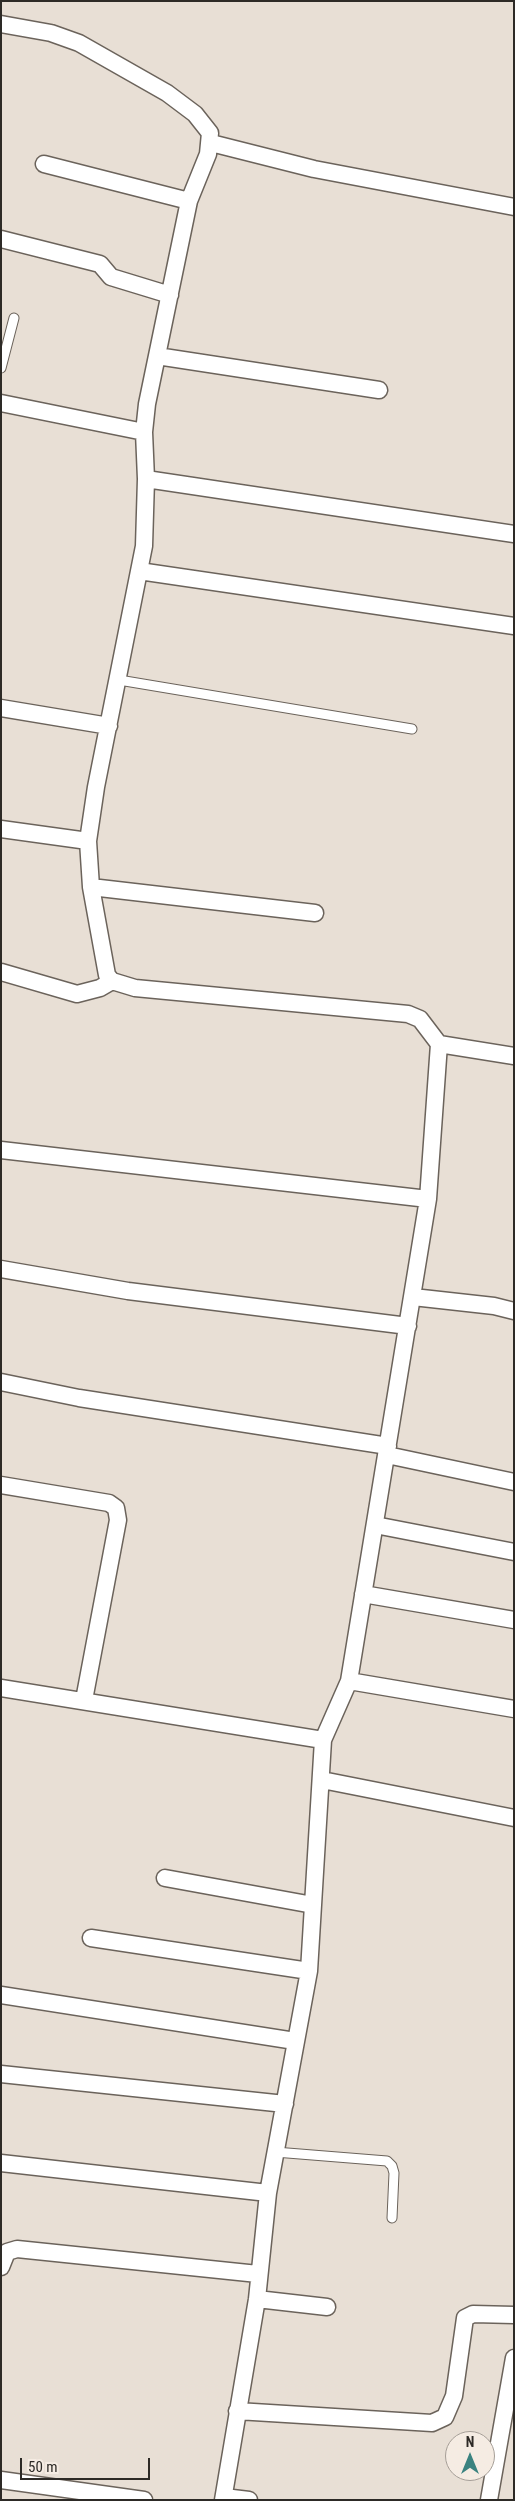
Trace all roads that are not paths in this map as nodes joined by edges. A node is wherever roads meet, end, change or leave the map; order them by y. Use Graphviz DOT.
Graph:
graph roads {
  1 [pos="1,24"];
  2 [pos="211,144"];
  3 [pos="44,164"];
  4 [pos="189,201"];
  5 [pos="514,207"];
  6 [pos="1,240"];
  7 [pos="170,295"];
  8 [pos="14,318"];
  9 [pos="157,356"];
  10 [pos="1,368"];
  11 [pos="379,390"];
  12 [pos="1,403"];
  13 [pos="144,432"];
  14 [pos="146,479"];
  15 [pos="514,534"];
  16 [pos="139,571"];
  17 [pos="514,626"];
  18 [pos="119,680"];
  19 [pos="1,708"];
  20 [pos="109,726"];
  21 [pos="412,728"];
  22 [pos="1,829"];
  23 [pos="88,841"];
  24 [pos="91,887"];
  25 [pos="315,913"];
  26 [pos="1,972"];
  27 [pos="112,981"];
  28 [pos="439,1044"];
  29 [pos="514,1056"];
  30 [pos="1,1150"];
  31 [pos="428,1199"];
  32 [pos="1,1269"];
  33 [pos="413,1297"];
  34 [pos="514,1311"];
  35 [pos="408,1326"];
  36 [pos="1,1382"];
  37 [pos="387,1451"];
  38 [pos="514,1482"];
  39 [pos="1,1485"];
  40 [pos="375,1525"];
  41 [pos="514,1552"];
  42 [pos="363,1594"];
  43 [pos="514,1620"];
  44 [pos="349,1681"];
  45 [pos="1,1688"];
  46 [pos="84,1700"];
  47 [pos="514,1709"];
  48 [pos="323,1740"];
  49 [pos="322,1780"];
  50 [pos="514,1818"];
  51 [pos="165,1878"];
  52 [pos="313,1905"];
  53 [pos="91,1938"];
  54 [pos="309,1971"];
  55 [pos="1,1995"];
  56 [pos="295,2041"];
  57 [pos="1,2074"];
  58 [pos="285,2104"];
  59 [pos="275,2152"];
  60 [pos="1,2163"];
  61 [pos="268,2194"];
  62 [pos="392,2218"];
  63 [pos="1,2266"];
  64 [pos="258,2274"];
  65 [pos="257,2298"];
  66 [pos="327,2307"];
  67 [pos="514,2315"];
  68 [pos="514,2358"];
  69 [pos="237,2411"];
  70 [pos="1,2480"];
  71 [pos="224,2498"];
  72 [pos="144,2500"];
  73 [pos="249,2500"];
  74 [pos="489,2500"];
  1 -- 2 [label="street"];
  2 -- 4 [label="street"];
  2 -- 5 [label="street"];
  3 -- 4 [label="street"];
  4 -- 7 [label="street"];
  6 -- 7 [label="street"];
  7 -- 9 [label="street"];
  8 -- 10 [label="lane"];
  9 -- 11 [label="street"];
  9 -- 13 [label="street"];
  12 -- 13 [label="street"];
  13 -- 14 [label="street"];
  14 -- 15 [label="street"];
  14 -- 16 [label="street"];
  16 -- 17 [label="street"];
  16 -- 18 [label="street"];
  18 -- 20 [label="street"];
  18 -- 21 [label="lane"];
  19 -- 20 [label="street"];
  20 -- 23 [label="street"];
  22 -- 23 [label="street"];
  23 -- 24 [label="street"];
  24 -- 25 [label="street"];
  24 -- 27 [label="street"];
  26 -- 27 [label="street"];
  27 -- 28 [label="street"];
  28 -- 29 [label="street"];
  28 -- 31 [label="street"];
  30 -- 31 [label="street"];
  31 -- 33 [label="street"];
  32 -- 35 [label="street"];
  33 -- 34 [label="street"];
  33 -- 35 [label="street"];
  35 -- 37 [label="street"];
  36 -- 37 [label="street"];
  37 -- 38 [label="street"];
  37 -- 40 [label="street"];
  39 -- 46 [label="street"];
  40 -- 41 [label="street"];
  40 -- 42 [label="street"];
  42 -- 43 [label="street"];
  42 -- 44 [label="street"];
  44 -- 47 [label="street"];
  44 -- 48 [label="street"];
  45 -- 46 [label="street"];
  46 -- 48 [label="street"];
  48 -- 49 [label="street"];
  49 -- 50 [label="street"];
  49 -- 52 [label="street"];
  51 -- 52 [label="street"];
  52 -- 54 [label="street"];
  53 -- 54 [label="street"];
  54 -- 56 [label="street"];
  55 -- 56 [label="street"];
  56 -- 58 [label="street"];
  57 -- 58 [label="street"];
  58 -- 59 [label="street"];
  59 -- 61 [label="street"];
  59 -- 62 [label="lane"];
  60 -- 61 [label="street"];
  61 -- 64 [label="street"];
  63 -- 64 [label="street"];
  64 -- 65 [label="street"];
  65 -- 66 [label="street"];
  65 -- 69 [label="street"];
  67 -- 69 [label="street"];
  68 -- 74 [label="street"];
  69 -- 71 [label="street"];
  70 -- 72 [label="street"];
  71 -- 73 [label="street"];
}
